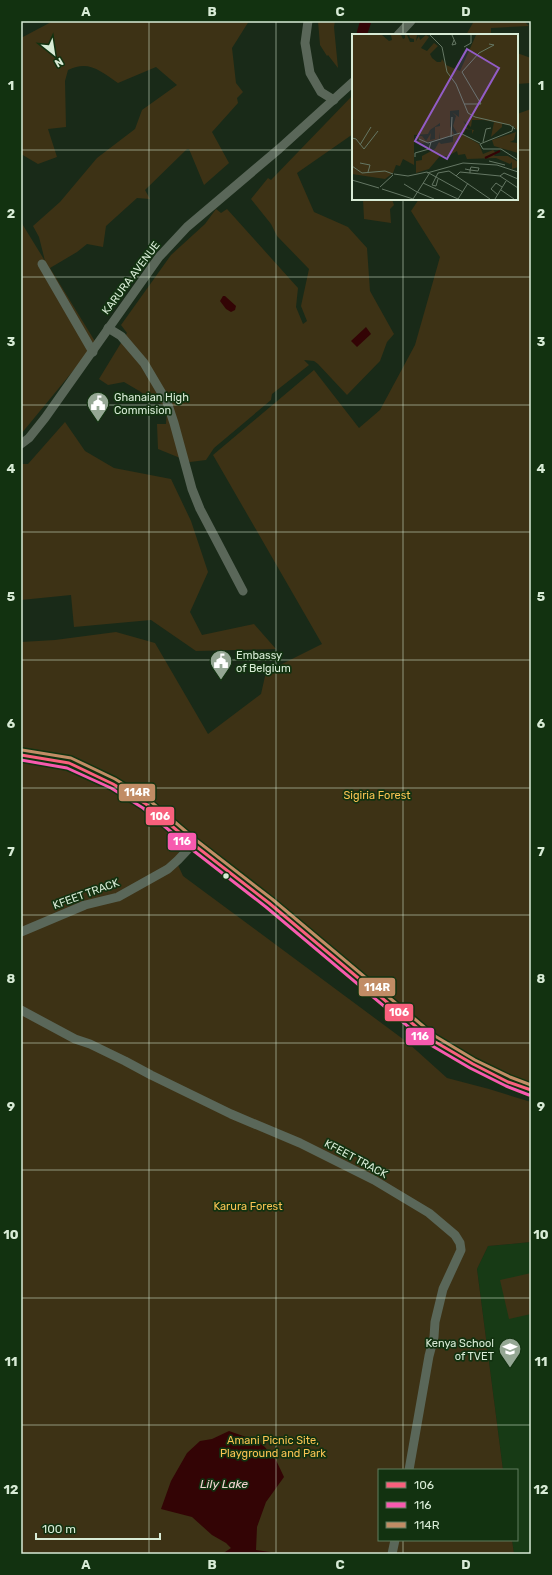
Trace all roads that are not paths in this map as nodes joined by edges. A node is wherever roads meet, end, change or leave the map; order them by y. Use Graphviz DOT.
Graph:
graph roads {
  1 [pos="308,21"];
  2 [pos="411,21"];
  3 [pos="399,34"];
  4 [pos="352,83"];
  5 [pos="334,100"];
  6 [pos="42,264"];
  7 [pos="108,328"];
  8 [pos="93,352"];
  9 [pos="21,444"];
  10 [pos="243,591"];
  11 [pos="21,755"];
  12 [pos="193,844"];
  13 [pos="21,932"];
  14 [pos="21,1010"];
  15 [pos="531,1090"];
  16 [pos="409,1469"];
  17 [pos="395,1541"];
  18 [pos="392,1554"];
  1 -- 5 [label="street"];
  2 -- 3 [label="street"];
  4 -- 5 [label="street, KARURA AVENUE"];
  5 -- 7 [label="street, KARURA AVENUE"];
  6 -- 8 [label="street"];
  7 -- 8 [label="street, KARURA AVENUE"];
  7 -- 10 [label="street"];
  8 -- 9 [label="street, KARURA AVENUE"];
  11 -- 12 [label="main road"];
  12 -- 13 [label="street, KFEET TRACK"];
  12 -- 15 [label="main road"];
  14 -- 16 [label="street, KFEET TRACK"];
  17 -- 18 [label="street"];
}
